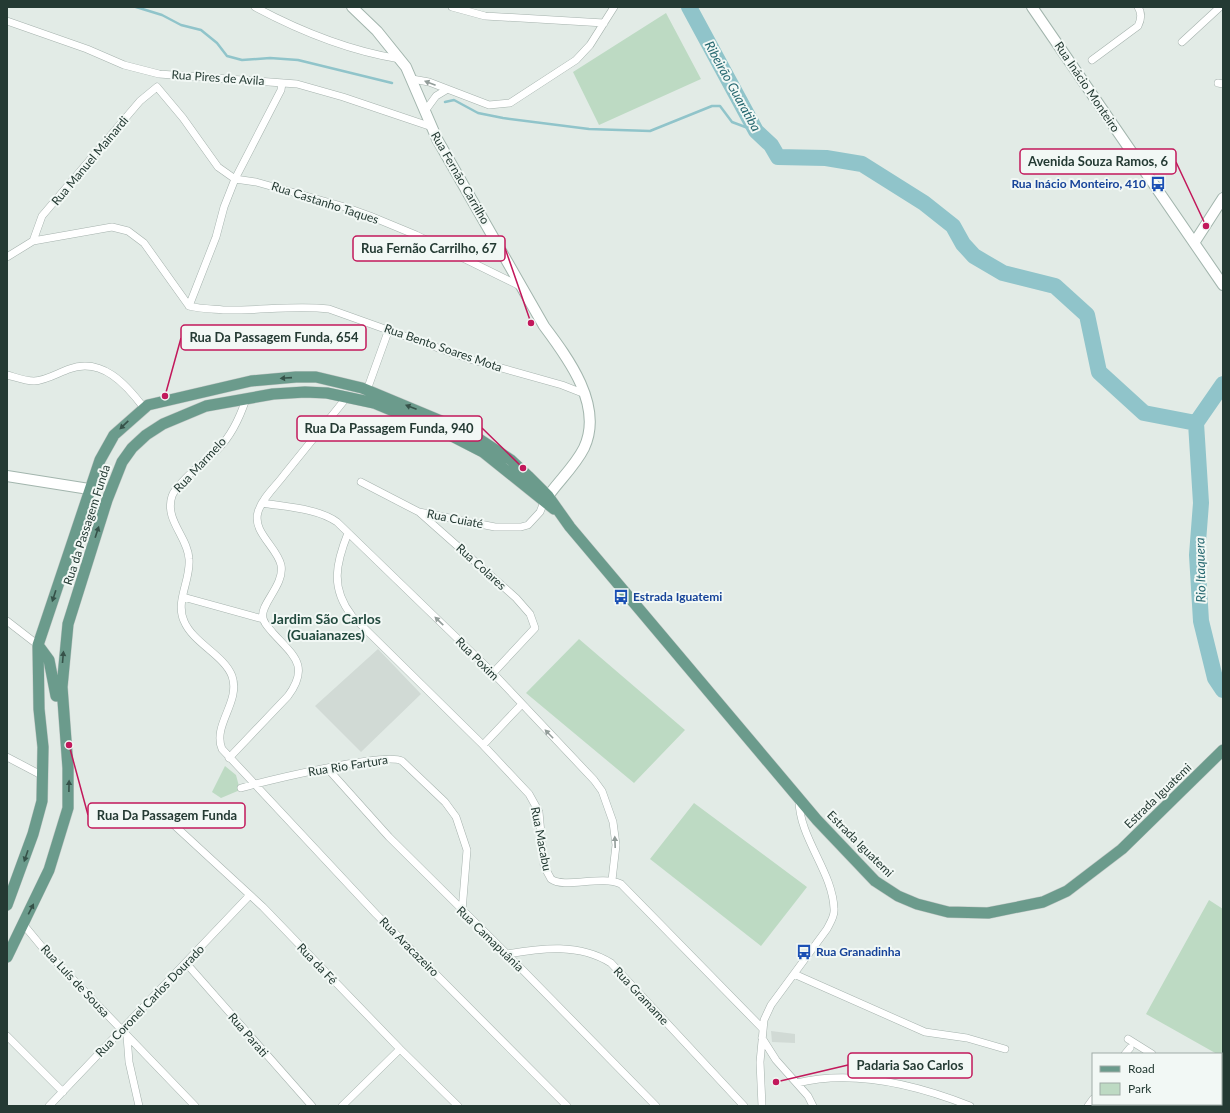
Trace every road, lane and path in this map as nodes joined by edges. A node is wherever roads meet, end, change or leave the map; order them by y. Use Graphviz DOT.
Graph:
graph roads {
  1 [pos="256,7"];
  2 [pos="352,7"];
  3 [pos="452,7"];
  4 [pos="614,7"];
  5 [pos="1032,7"];
  6 [pos="1138,7"];
  7 [pos="1220,7"];
  8 [pos="7,21"];
  9 [pos="604,23"];
  10 [pos="1182,42"];
  11 [pos="400,59"];
  12 [pos="1092,60"];
  13 [pos="159,74"];
  14 [pos="412,79"];
  15 [pos="282,83"];
  16 [pos="157,87"];
  17 [pos="446,90"];
  18 [pos="425,111"];
  19 [pos="432,127"];
  20 [pos="235,180"];
  21 [pos="1223,198"];
  22 [pos="33,241"];
  23 [pos="1194,243"];
  24 [pos="7,257"];
  25 [pos="1223,286"];
  26 [pos="522,288"];
  27 [pos="189,306"];
  28 [pos="389,329"];
  29 [pos="7,375"];
  30 [pos="367,390"];
  31 [pos="585,394"];
  32 [pos="347,397"];
  33 [pos="246,398"];
  34 [pos="144,408"];
  35 [pos="7,476"];
  36 [pos="361,482"];
  37 [pos="89,489"];
  38 [pos="546,499"];
  39 [pos="262,503"];
  40 [pos="419,512"];
  41 [pos="348,533"];
  42 [pos="182,597"];
  43 [pos="263,619"];
  44 [pos="7,621"];
  45 [pos="38,645"];
  46 [pos="493,674"];
  47 [pos="520,704"];
  48 [pos="64,723"];
  49 [pos="483,745"];
  50 [pos="1223,750"];
  51 [pos="7,757"];
  52 [pos="229,758"];
  53 [pos="328,769"];
  54 [pos="43,776"];
  55 [pos="254,784"];
  56 [pos="241,788"];
  57 [pos="799,800"];
  58 [pos="174,824"];
  59 [pos="612,880"];
  60 [pos="250,895"];
  61 [pos="7,905"];
  62 [pos="462,911"];
  63 [pos="23,924"];
  64 [pos="11,943"];
  65 [pos="507,954"];
  66 [pos="7,957"];
  67 [pos="186,963"];
  68 [pos="794,974"];
  69 [pos="762,1028"];
  70 [pos="121,1030"];
  71 [pos="7,1036"];
  72 [pos="127,1036"];
  73 [pos="761,1038"];
  74 [pos="1128,1039"];
  75 [pos="1130,1048"];
  76 [pos="400,1049"];
  77 [pos="1005,1049"];
  78 [pos="1126,1053"];
  79 [pos="1150,1053"];
  80 [pos="797,1083"];
  81 [pos="63,1092"];
  82 [pos="57,1098"];
  83 [pos="49,1106"];
  84 [pos="58,1106"];
  85 [pos="139,1106"];
  86 [pos="195,1106"];
  87 [pos="312,1106"];
  88 [pos="342,1106"];
  89 [pos="458,1106"];
  90 [pos="567,1106"];
  91 [pos="656,1106"];
  92 [pos="744,1106"];
  93 [pos="762,1106"];
  94 [pos="813,1106"];
  95 [pos="970,1106"];
  1 -- 11 [label="street"];
  2 -- 11 [label="street, Rua Fernão Carrilho"];
  3 -- 9 [label="street"];
  4 -- 9 [label="street"];
  5 -- 23 [label="street, Rua Inácio Monteiro"];
  6 -- 12 [label="street"];
  7 -- 10 [label="street"];
  8 -- 13 [label="street, Rua Pires de Avila"];
  9 -- 17 [label="street"];
  11 -- 14 [label="street, Rua Fernão Carrilho"];
  13 -- 15 [label="street, Rua Pires de Avila"];
  13 -- 16 [label="street"];
  17 -- 14 [label="street, one-way"];
  14 -- 18 [label="street, Rua Fernão Carrilho"];
  15 -- 19 [label="street, Rua Pires de Avila"];
  15 -- 20 [label="street"];
  16 -- 20 [label="street, Rua Castanho Taques"];
  16 -- 22 [label="street, Rua Manuel Mainardi"];
  17 -- 18 [label="street"];
  18 -- 19 [label="street, Rua Fernão Carrilho"];
  19 -- 26 [label="street, Rua Fernão Carrilho"];
  20 -- 26 [label="street, Rua Castanho Taques"];
  20 -- 27 [label="street"];
  21 -- 23 [label="street"];
  22 -- 24 [label="street"];
  22 -- 27 [label="street"];
  23 -- 25 [label="street, Rua Inácio Monteiro"];
  26 -- 31 [label="street, Rua Fernão Carrilho"];
  27 -- 28 [label="street, Rua Bento Soares Mota"];
  28 -- 30 [label="street"];
  28 -- 31 [label="street, Rua Bento Soares Mota"];
  29 -- 34 [label="street"];
  30 -- 34 [label="main road, Rua da Passagem Funda, one-way"];
  38 -- 30 [label="main road, Rua da Passagem Funda, one-way"];
  31 -- 38 [label="street, Rua Fernão Carrilho"];
  32 -- 33 [label="main road, Rua da Passagem Funda"];
  32 -- 38 [label="main road, Rua da Passagem Funda"];
  32 -- 39 [label="street"];
  33 -- 42 [label="street, Rua Marmelo"];
  48 -- 33 [label="main road, Rua da Passagem Funda, one-way"];
  34 -- 37 [label="main road, Rua da Passagem Funda, one-way"];
  35 -- 37 [label="street"];
  36 -- 40 [label="street, Rua Cuiaté"];
  37 -- 45 [label="main road, Rua da Passagem Funda, one-way"];
  38 -- 40 [label="street, Rua Cuiaté"];
  38 -- 57 [label="main road, Estrada Iguatemi"];
  39 -- 41 [label="street, Rua Poxim"];
  39 -- 43 [label="street"];
  40 -- 46 [label="street, Rua Colares"];
  46 -- 41 [label="street, Rua Poxim, one-way"];
  41 -- 49 [label="street, Rua Macabu"];
  42 -- 43 [label="street"];
  42 -- 52 [label="street, Rua Marmelo"];
  43 -- 52 [label="street"];
  44 -- 45 [label="street"];
  45 -- 48 [label="main road"];
  45 -- 54 [label="main road, Rua da Passagem Funda"];
  46 -- 47 [label="street, Rua Poxim"];
  47 -- 49 [label="street"];
  59 -- 47 [label="street, Rua Poxim, one-way"];
  63 -- 48 [label="main road, Rua da Passagem Funda, one-way"];
  49 -- 59 [label="street, Rua Macabu"];
  50 -- 57 [label="main road, Estrada Iguatemi"];
  51 -- 54 [label="street"];
  52 -- 55 [label="street, Rua Marmelo"];
  53 -- 55 [label="street, Rua Rio Fartura"];
  53 -- 62 [label="street, Rua Camapuânia"];
  53 -- 62 [label="street, Rua Rio Fartura"];
  54 -- 61 [label="main road, Rua da Passagem Funda, one-way"];
  55 -- 56 [label="street, Rua Rio Fartura"];
  55 -- 90 [label="street, Rua Aracazeiro"];
  57 -- 68 [label="street"];
  58 -- 60 [label="street, Rua da Fé"];
  59 -- 69 [label="street"];
  60 -- 67 [label="street, Rua Coronel Carlos Dourado"];
  60 -- 76 [label="street, Rua da Fé"];
  62 -- 65 [label="street, Rua Camapuânia"];
  63 -- 64 [label="main road, Rua da Passagem Funda"];
  63 -- 70 [label="street, Rua Luís de Sousa"];
  64 -- 66 [label="main road, Rua da Passagem Funda"];
  65 -- 91 [label="street, Rua Camapuânia"];
  65 -- 92 [label="street, Rua Gramame"];
  67 -- 70 [label="street, Rua Coronel Carlos Dourado"];
  67 -- 87 [label="street, Rua Parati"];
  68 -- 69 [label="street"];
  68 -- 77 [label="street"];
  69 -- 73 [label="street"];
  70 -- 72 [label="street, Rua Luís de Sousa"];
  70 -- 81 [label="street, Rua Coronel Carlos Dourado"];
  71 -- 81 [label="street"];
  72 -- 85 [label="street"];
  72 -- 86 [label="street, Rua Luís de Sousa"];
  73 -- 80 [label="street"];
  73 -- 93 [label="street"];
  74 -- 79 [label="street"];
  75 -- 78 [label="street"];
  76 -- 88 [label="street"];
  76 -- 89 [label="street, Rua da Fé"];
  80 -- 94 [label="street"];
  80 -- 95 [label="street"];
  81 -- 82 [label="street, Rua Coronel Carlos Dourado"];
  82 -- 83 [label="street, Rua Coronel Carlos Dourado"];
  82 -- 84 [label="street"];
}
